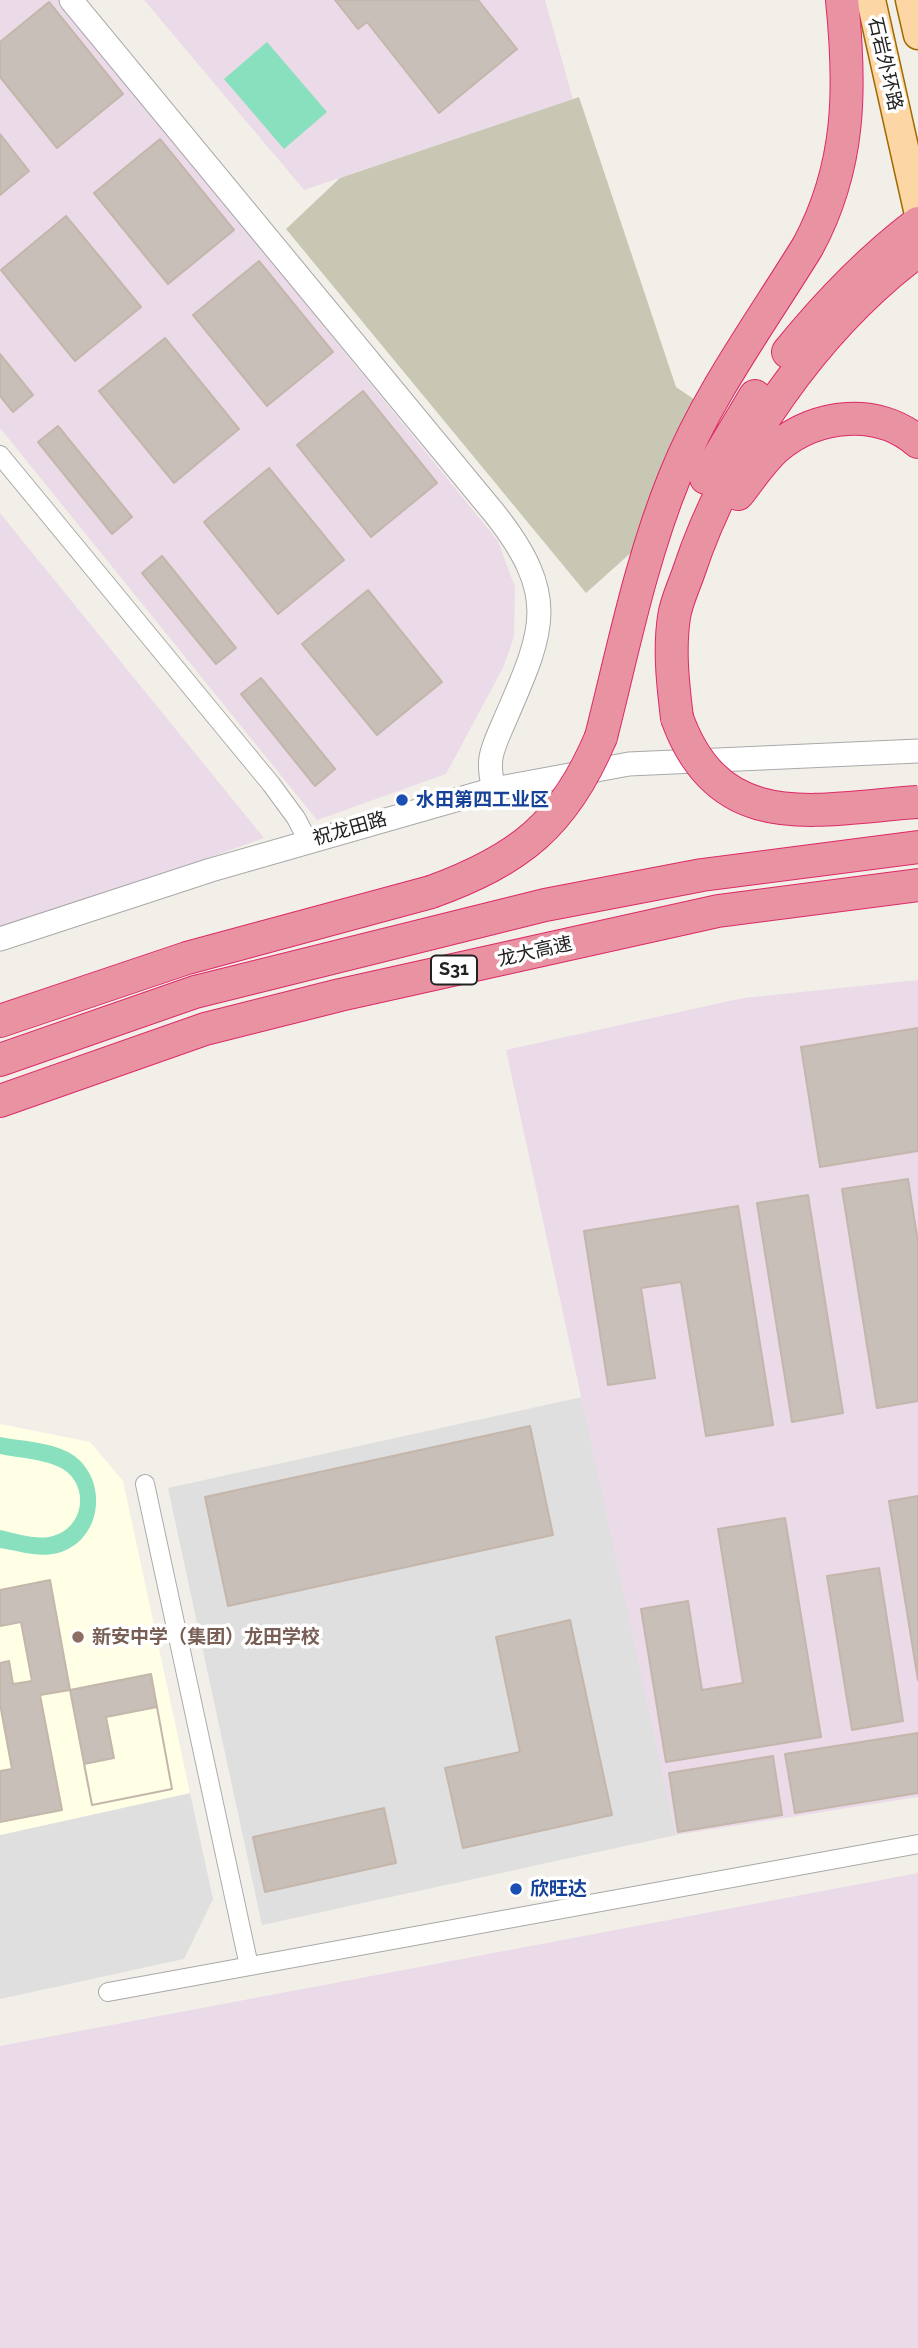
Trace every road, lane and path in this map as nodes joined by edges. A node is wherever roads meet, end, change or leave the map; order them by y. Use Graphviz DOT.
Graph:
graph roads {
  1 [pos="71,0"];
  2 [pos="842,0"];
  3 [pos="871,0"];
  4 [pos="910,0"];
  5 [pos="918,35"];
  6 [pos="918,210"];
  7 [pos="918,223"];
  8 [pos="918,251"];
  9 [pos="918,442"];
  10 [pos="0,456"];
  11 [pos="699,541"];
  12 [pos="621,656"];
  13 [pos="918,751"];
  14 [pos="494,789"];
  15 [pos="918,802"];
  16 [pos="308,841"];
  17 [pos="918,847"];
  18 [pos="918,886"];
  19 [pos="0,939"];
  20 [pos="0,1021"];
  21 [pos="0,1060"];
  22 [pos="0,1101"];
  23 [pos="145,1484"];
  24 [pos="918,1844"];
  25 [pos="249,1966"];
  26 [pos="108,1992"];
  1 -- 14 [label="street"];
  2 -- 12 [label="highway"];
  3 -- 6 [label="main road, 石岩外环路"];
  4 -- 5 [label="main road, 石岩外环路"];
  7 -- 12 [label="highway"];
  8 -- 11 [label="highway"];
  9 -- 11 [label="highway"];
  10 -- 16 [label="street"];
  11 -- 15 [label="highway, bridge"];
  12 -- 20 [label="highway, bridge"];
  13 -- 14 [label="street, 祝龙田路"];
  14 -- 16 [label="street, 祝龙田路"];
  16 -- 19 [label="street, 祝龙田路"];
  17 -- 21 [label="highway, S31"];
  18 -- 22 [label="highway, 龙大高速 / S31"];
  23 -- 25 [label="street"];
  24 -- 25 [label="street"];
  25 -- 26 [label="street"];
}
